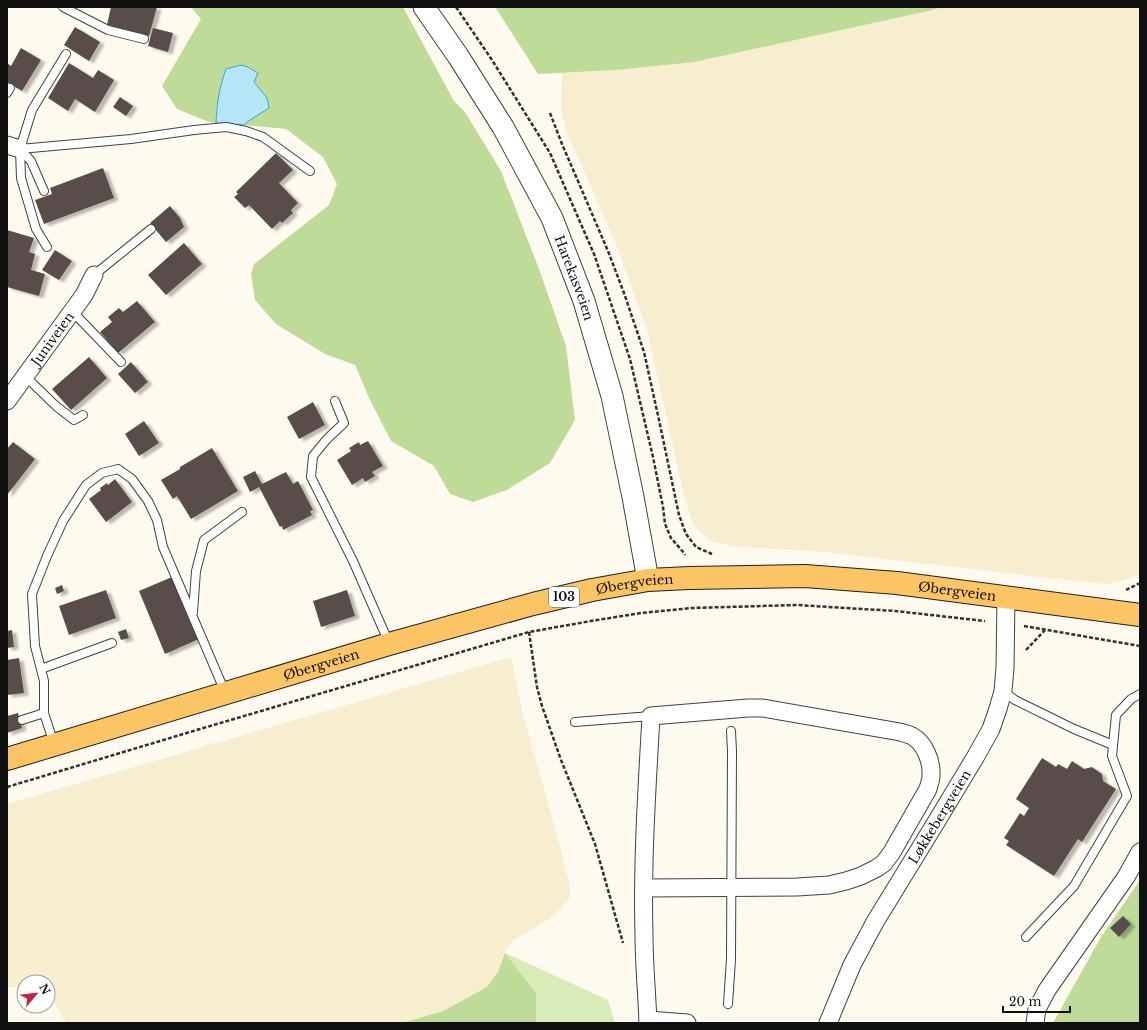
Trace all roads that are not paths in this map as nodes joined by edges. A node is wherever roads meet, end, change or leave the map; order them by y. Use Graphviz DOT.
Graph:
graph roads {
  1 [pos="63,7"];
  2 [pos="424,7"];
  3 [pos="144,39"];
  4 [pos="66,54"];
  5 [pos="14,147"];
  6 [pos="310,171"];
  7 [pos="44,191"];
  8 [pos="150,230"];
  9 [pos="47,246"];
  10 [pos="94,275"];
  11 [pos="72,311"];
  12 [pos="121,362"];
  13 [pos="25,376"];
  14 [pos="10,392"];
  15 [pos="335,402"];
  16 [pos="83,415"];
  17 [pos="242,512"];
  18 [pos="648,580"];
  19 [pos="1006,598"];
  20 [pos="193,615"];
  21 [pos="1140,615"];
  22 [pos="112,643"];
  23 [pos="389,644"];
  24 [pos="41,669"];
  25 [pos="1003,691"];
  26 [pos="226,693"];
  27 [pos="1140,694"];
  28 [pos="44,713"];
  29 [pos="651,716"];
  30 [pos="22,720"];
  31 [pos="575,722"];
  32 [pos="731,731"];
  33 [pos="55,745"];
  34 [pos="1113,745"];
  35 [pos="7,759"];
  36 [pos="1140,852"];
  37 [pos="731,887"];
  38 [pos="644,888"];
  39 [pos="1026,937"];
  40 [pos="728,1004"];
  41 [pos="648,1021"];
  42 [pos="687,1023"];
  43 [pos="828,1023"];
  44 [pos="1035,1023"];
  1 -- 3 [label="lane"];
  2 -- 18 [label="street, Harekasveien"];
  4 -- 5 [label="lane"];
  5 -- 6 [label="lane"];
  5 -- 7 [label="lane"];
  5 -- 9 [label="lane"];
  8 -- 10 [label="lane"];
  10 -- 11 [label="street, Juniveien"];
  11 -- 12 [label="lane"];
  11 -- 13 [label="street, Juniveien"];
  13 -- 14 [label="street, Juniveien"];
  13 -- 16 [label="lane"];
  15 -- 23 [label="lane"];
  17 -- 20 [label="lane"];
  18 -- 19 [label="main road, Øbergveien / 103"];
  18 -- 23 [label="main road, Øbergveien / 103"];
  19 -- 21 [label="main road, Øbergveien / 103"];
  19 -- 25 [label="street, Løkkebergveien"];
  20 -- 24 [label="lane"];
  20 -- 26 [label="lane"];
  22 -- 24 [label="lane"];
  23 -- 26 [label="main road, Øbergveien / 103"];
  24 -- 28 [label="lane"];
  25 -- 34 [label="lane"];
  25 -- 43 [label="street, Løkkebergveien"];
  26 -- 33 [label="main road, Øbergveien / 103"];
  27 -- 34 [label="lane"];
  28 -- 30 [label="lane"];
  28 -- 33 [label="lane"];
  29 -- 31 [label="lane"];
  29 -- 37 [label="street"];
  29 -- 38 [label="street"];
  32 -- 37 [label="lane"];
  33 -- 35 [label="main road, Øbergveien / 103"];
  34 -- 39 [label="lane"];
  36 -- 44 [label="street"];
  37 -- 38 [label="street"];
  37 -- 40 [label="lane"];
  38 -- 41 [label="street"];
  41 -- 42 [label="street"];
}
